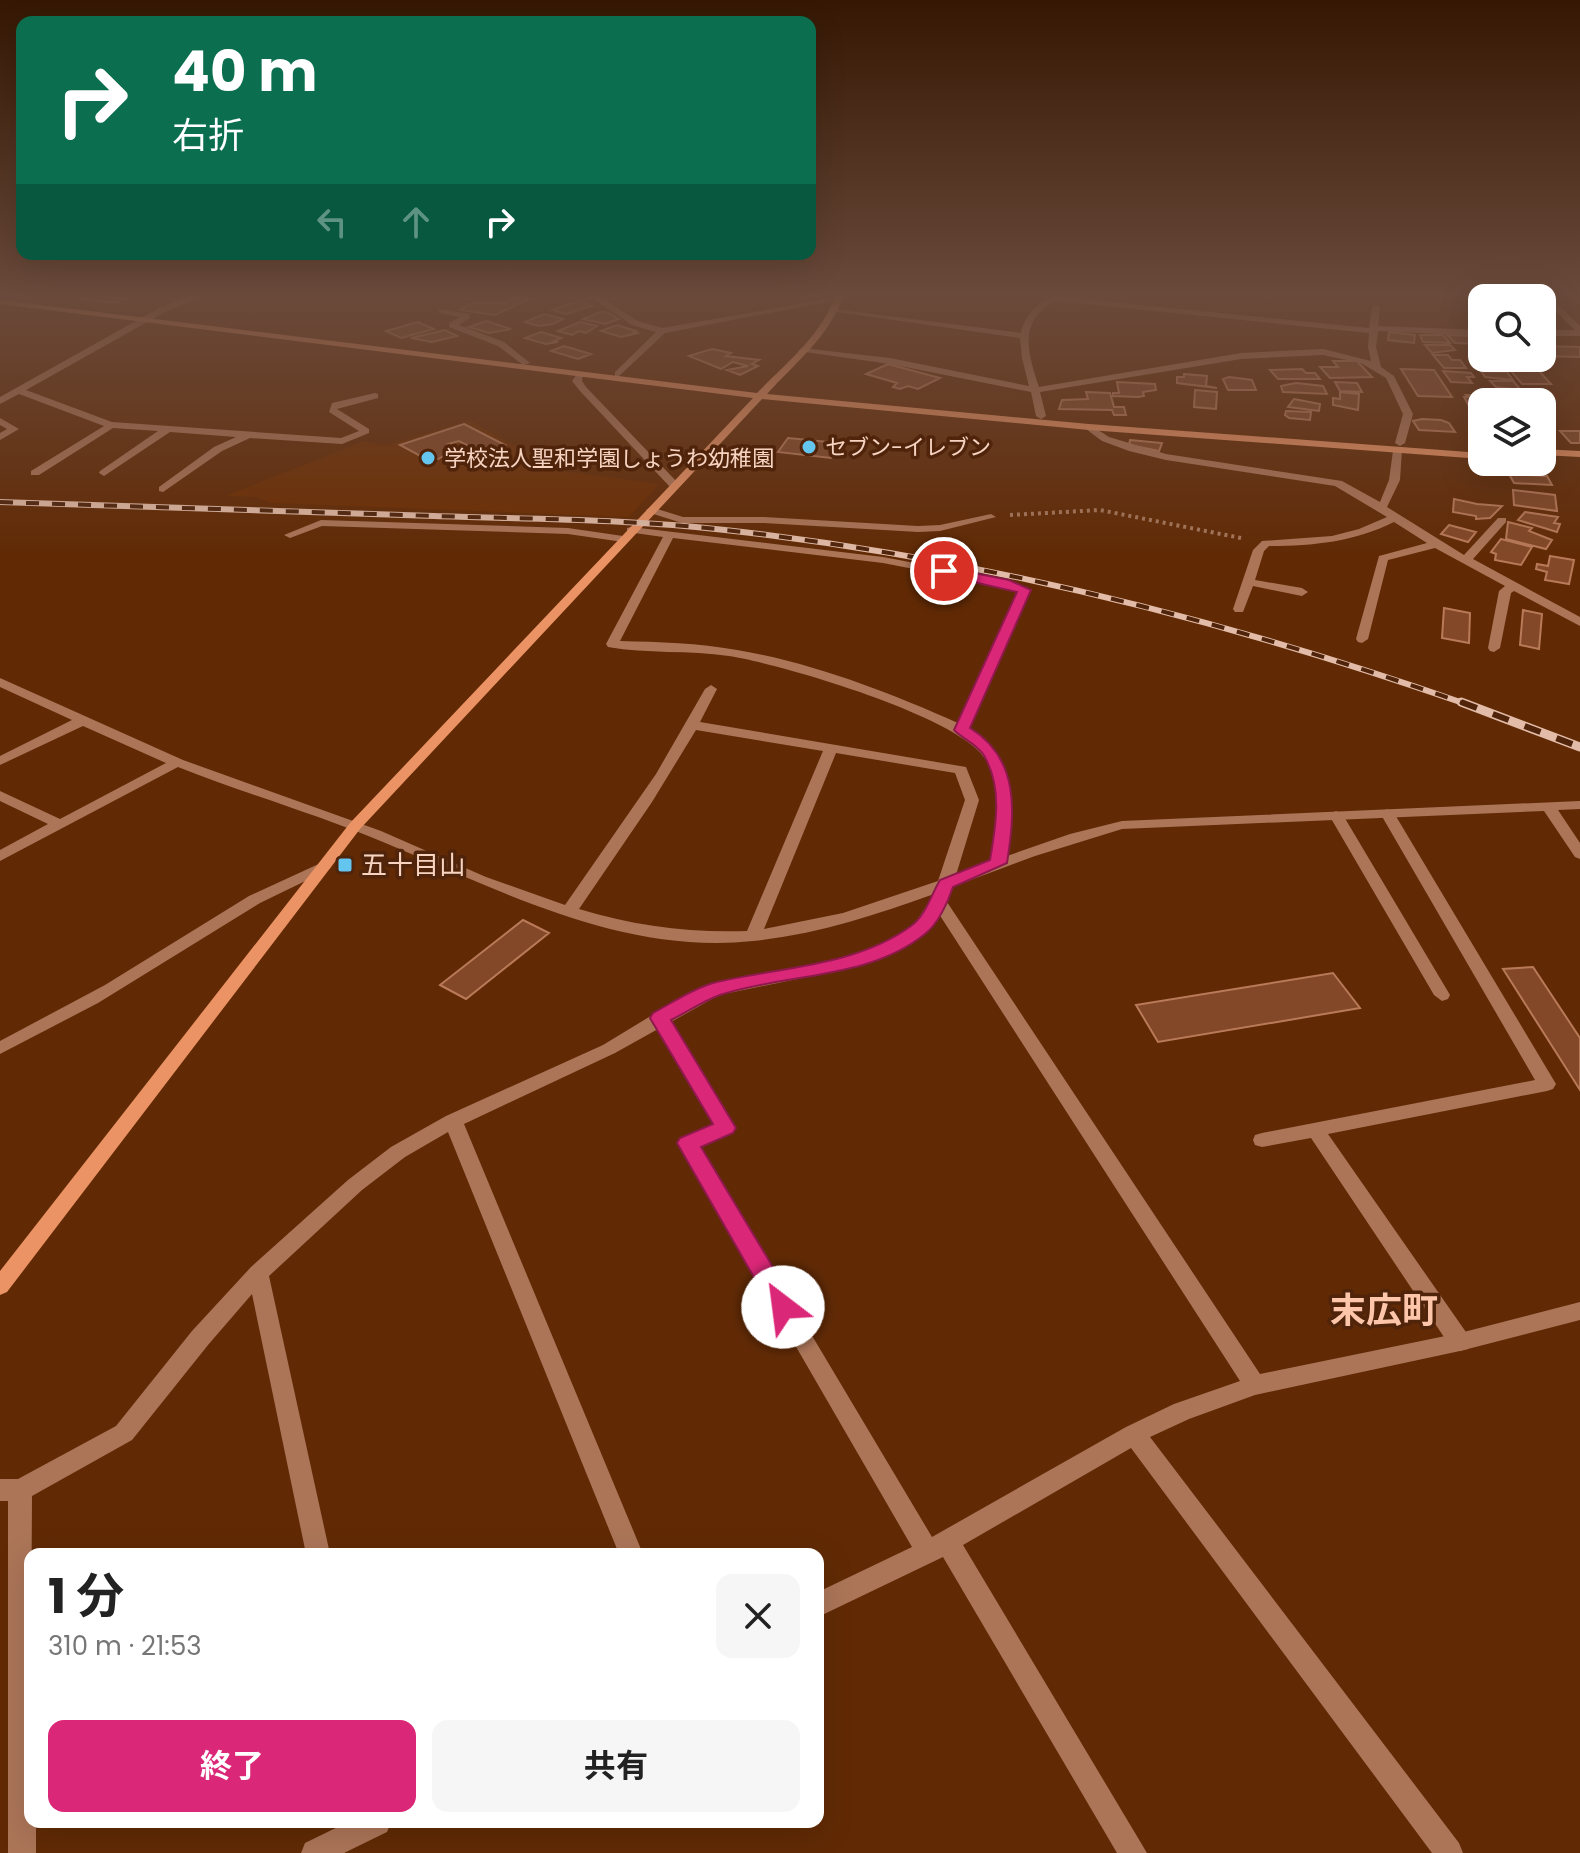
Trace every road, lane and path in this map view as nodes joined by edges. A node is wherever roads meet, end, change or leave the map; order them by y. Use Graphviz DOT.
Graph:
graph roads {
  1 [pos="34,382"];
  2 [pos="578,382"];
  3 [pos="649,382"];
  4 [pos="682,382"];
  5 [pos="772,382"];
  6 [pos="999,382"];
  7 [pos="1034,382"];
  8 [pos="1085,382"];
  9 [pos="1393,382"];
  10 [pos="1037,390"];
  11 [pos="19,391"];
  12 [pos="762,393"];
  13 [pos="375,396"];
  14 [pos="0,401"];
  15 [pos="1041,416"];
  16 [pos="0,421"];
  17 [pos="111,425"];
  18 [pos="1089,427"];
  19 [pos="168,429"];
  20 [pos="249,434"];
  21 [pos="0,437"];
  22 [pos="1399,447"];
  23 [pos="1468,448"];
  24 [pos="1556,453"];
  25 [pos="1468,454"];
  26 [pos="1580,454"];
  27 [pos="1556,461"];
  28 [pos="1580,462"];
  29 [pos="35,473"];
  30 [pos="104,473"];
  31 [pos="674,485"];
  32 [pos="163,489"];
  33 [pos="1382,507"];
  34 [pos="651,510"];
  35 [pos="991,517"];
  36 [pos="1394,518"];
  37 [pos="1502,520"];
  38 [pos="627,534"];
  39 [pos="670,534"];
  40 [pos="290,535"];
  41 [pos="1266,543"];
  42 [pos="1436,544"];
  43 [pos="1467,559"];
  44 [pos="1248,582"];
  45 [pos="1515,586"];
  46 [pos="1302,592"];
  47 [pos="1239,609"];
  48 [pos="1580,622"];
  49 [pos="1362,639"];
  50 [pos="1494,648"];
  51 [pos="0,682"];
  52 [pos="711,689"];
  53 [pos="84,720"];
  54 [pos="693,725"];
  55 [pos="962,730"];
  56 [pos="832,747"];
  57 [pos="0,761"];
  58 [pos="178,762"];
  59 [pos="0,795"];
  60 [pos="1547,805"];
  61 [pos="1580,805"];
  62 [pos="1387,813"];
  63 [pos="1336,815"];
  64 [pos="61,825"];
  65 [pos="355,826"];
  66 [pos="1580,854"];
  67 [pos="0,856"];
  68 [pos="998,863"];
  69 [pos="323,867"];
  70 [pos="942,893"];
  71 [pos="570,910"];
  72 [pos="753,936"];
  73 [pos="1442,995"];
  74 [pos="660,1018"];
  75 [pos="0,1048"];
  76 [pos="453,1121"];
  77 [pos="1315,1129"];
  78 [pos="1262,1140"];
  79 [pos="258,1273"];
  80 [pos="0,1286"];
  81 [pos="1580,1311"];
  82 [pos="1460,1342"];
  83 [pos="1255,1385"];
  84 [pos="1134,1434"];
  85 [pos="10,1490"];
  86 [pos="937,1546"];
  87 [pos="317,1548"];
  88 [pos="629,1548"];
  89 [pos="824,1602"];
  90 [pos="364,1828"];
  91 [pos="22,1853"];
  92 [pos="315,1853"];
  93 [pos="1133,1853"];
  94 [pos="1449,1853"];
  1 -- 11 [label="street"];
  2 -- 31 [label="street"];
  3 -- 12 [label="street"];
  4 -- 12 [label="street"];
  5 -- 12 [label="street"];
  6 -- 10 [label="street"];
  7 -- 10 [label="street"];
  8 -- 10 [label="street"];
  9 -- 22 [label="street"];
  10 -- 15 [label="street"];
  11 -- 14 [label="street"];
  11 -- 17 [label="street"];
  12 -- 15 [label="street"];
  12 -- 18 [label="street"];
  12 -- 31 [label="street"];
  13 -- 20 [label="street"];
  15 -- 22 [label="street"];
  16 -- 21 [label="street"];
  17 -- 19 [label="street"];
  17 -- 29 [label="street"];
  18 -- 22 [label="street"];
  18 -- 33 [label="street"];
  19 -- 20 [label="street"];
  19 -- 30 [label="street"];
  20 -- 32 [label="street"];
  22 -- 23 [label="street"];
  22 -- 25 [label="street"];
  22 -- 33 [label="street"];
  24 -- 26 [label="street"];
  27 -- 28 [label="street"];
  31 -- 34 [label="street"];
  33 -- 36 [label="street"];
  34 -- 35 [label="street"];
  34 -- 38 [label="street"];
  35 -- 41 [label="path"];
  36 -- 41 [label="street"];
  36 -- 42 [label="street"];
  37 -- 43 [label="street"];
  38 -- 39 [label="street"];
  38 -- 40 [label="street"];
  38 -- 65 [label="street"];
  39 -- 55 [label="street"];
  39 -- 55 [label="street"];
  41 -- 44 [label="street"];
  42 -- 43 [label="street"];
  42 -- 49 [label="street"];
  43 -- 45 [label="street"];
  44 -- 46 [label="street"];
  44 -- 47 [label="street"];
  45 -- 48 [label="street"];
  45 -- 50 [label="street"];
  51 -- 53 [label="street"];
  52 -- 54 [label="street"];
  53 -- 57 [label="street"];
  53 -- 58 [label="street"];
  54 -- 56 [label="street"];
  54 -- 71 [label="street"];
  55 -- 68 [label="street"];
  56 -- 70 [label="street"];
  56 -- 72 [label="street"];
  58 -- 64 [label="street"];
  58 -- 65 [label="street"];
  59 -- 64 [label="street"];
  60 -- 61 [label="street"];
  60 -- 62 [label="street"];
  60 -- 66 [label="street"];
  62 -- 63 [label="street"];
  62 -- 77 [label="street"];
  63 -- 68 [label="street"];
  63 -- 73 [label="street"];
  64 -- 67 [label="street"];
  65 -- 69 [label="street"];
  65 -- 71 [label="street"];
  68 -- 70 [label="street"];
  69 -- 75 [label="street"];
  69 -- 80 [label="street"];
  70 -- 72 [label="street"];
  70 -- 74 [label="street"];
  70 -- 83 [label="street"];
  71 -- 72 [label="street"];
  74 -- 76 [label="street"];
  74 -- 86 [label="street"];
  76 -- 79 [label="street"];
  76 -- 88 [label="street"];
  77 -- 78 [label="street"];
  77 -- 82 [label="street"];
  79 -- 85 [label="street"];
  79 -- 87 [label="street"];
  81 -- 82 [label="street"];
  82 -- 83 [label="street"];
  83 -- 84 [label="street"];
  84 -- 86 [label="street"];
  84 -- 94 [label="street"];
  85 -- 91 [label="street"];
  86 -- 89 [label="street"];
  86 -- 93 [label="street"];
  90 -- 92 [label="street"];
}
